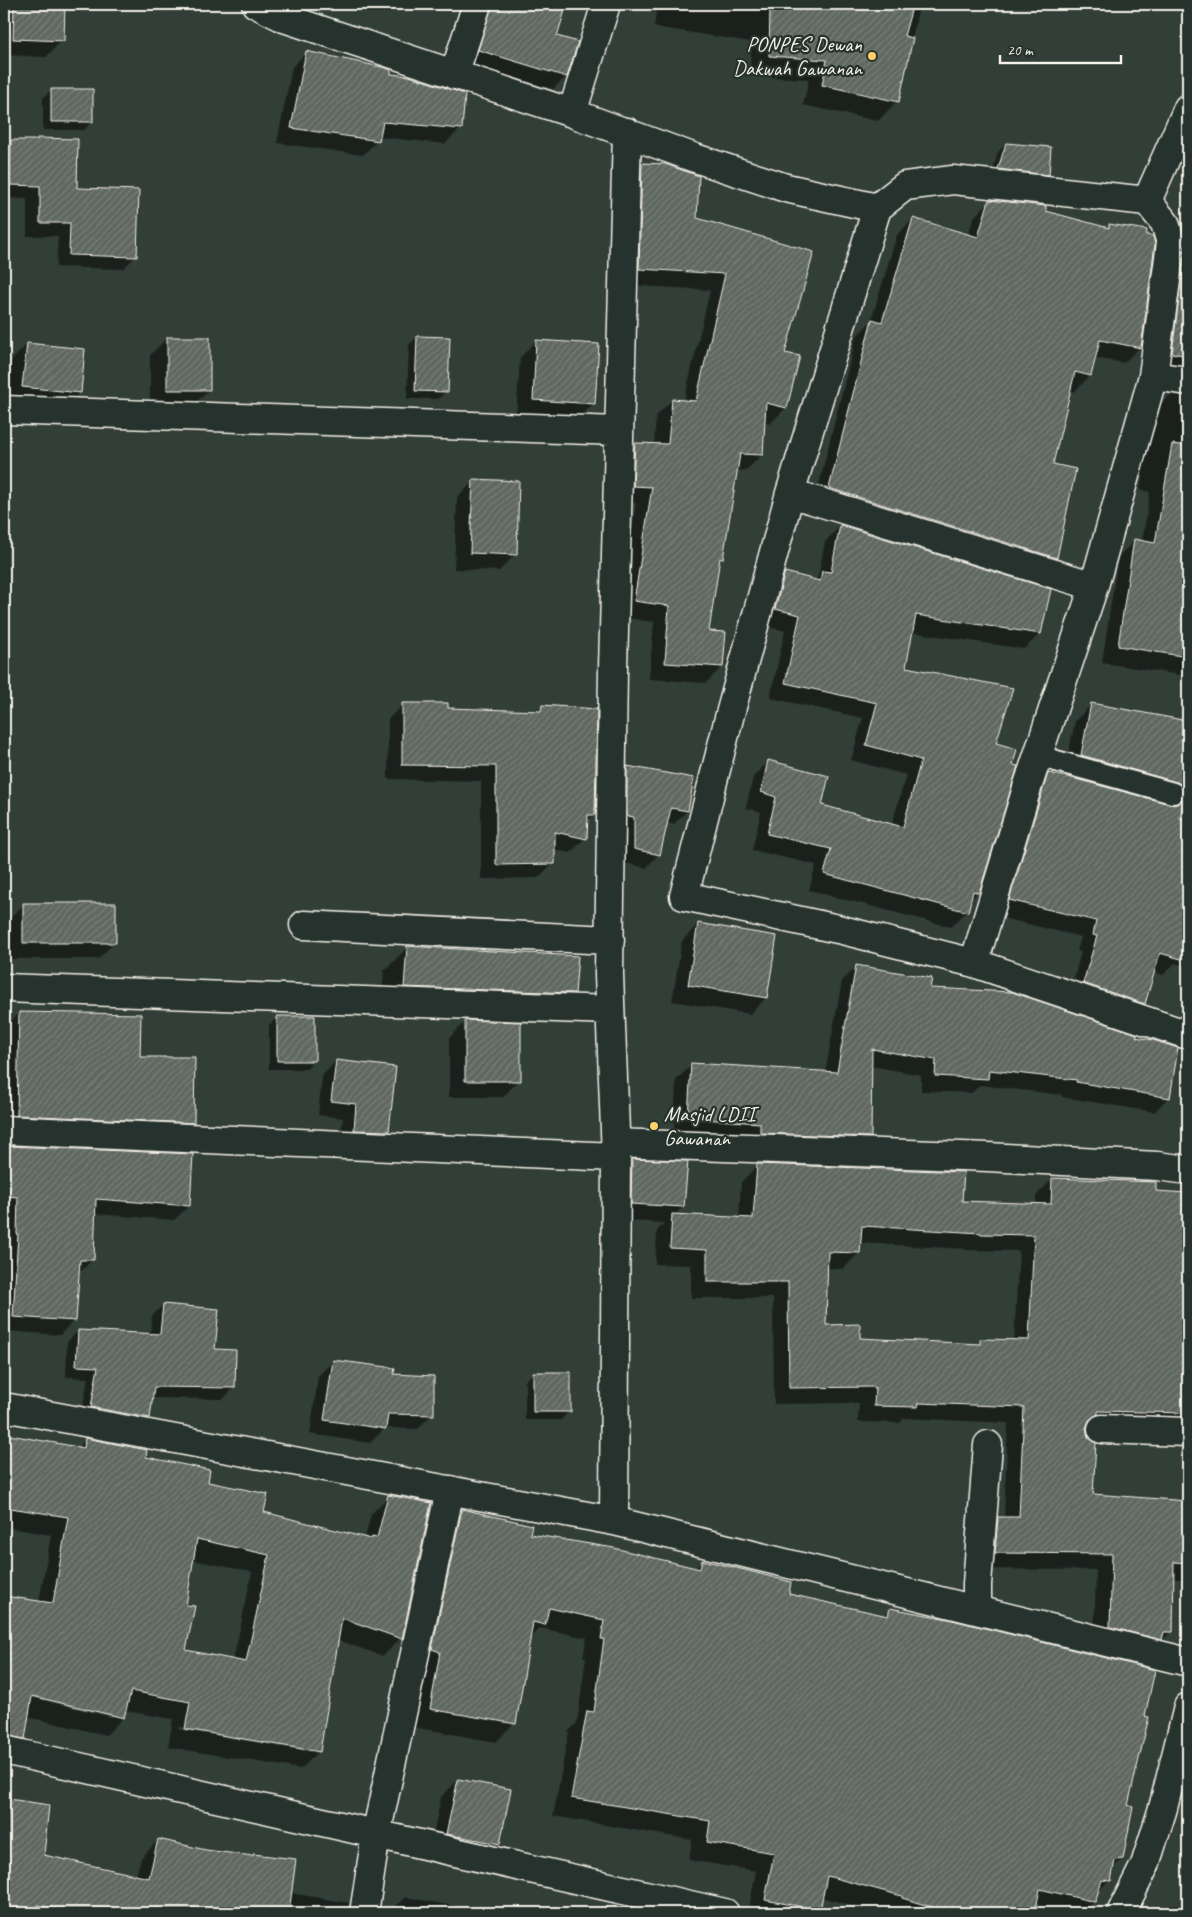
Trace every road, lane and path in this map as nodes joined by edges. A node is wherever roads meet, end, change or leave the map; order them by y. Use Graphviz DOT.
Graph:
graph roads {
  1 [pos="256,4"];
  2 [pos="477,4"];
  3 [pos="606,4"];
  4 [pos="286,11"];
  5 [pos="454,74"];
  6 [pos="1188,108"];
  7 [pos="572,113"];
  8 [pos="627,132"];
  9 [pos="1147,201"];
  10 [pos="877,208"];
  11 [pos="1153,376"];
  12 [pos="1188,381"];
  13 [pos="4,410"];
  14 [pos="619,431"];
  15 [pos="790,493"];
  16 [pos="1094,586"];
  17 [pos="1038,756"];
  18 [pos="1173,793"];
  19 [pos="304,925"];
  20 [pos="610,940"];
  21 [pos="974,963"];
  22 [pos="4,988"];
  23 [pos="610,1010"];
  24 [pos="1188,1035"];
  25 [pos="4,1130"];
  26 [pos="615,1150"];
  27 [pos="1188,1170"];
  28 [pos="4,1407"];
  29 [pos="1102,1429"];
  30 [pos="1188,1432"];
  31 [pos="988,1446"];
  32 [pos="450,1490"];
  33 [pos="614,1521"];
  34 [pos="977,1610"];
  35 [pos="1188,1662"];
  36 [pos="1188,1707"];
  37 [pos="4,1750"];
  38 [pos="376,1835"];
  39 [pos="364,1913"];
  40 [pos="725,1913"];
  41 [pos="1121,1913"];
  1 -- 4 [label="street"];
  2 -- 5 [label="street"];
  3 -- 7 [label="street"];
  4 -- 5 [label="street"];
  5 -- 7 [label="street"];
  6 -- 9 [label="street"];
  7 -- 8 [label="street"];
  8 -- 10 [label="street"];
  8 -- 14 [label="street"];
  9 -- 10 [label="street"];
  9 -- 11 [label="street"];
  10 -- 15 [label="street"];
  11 -- 12 [label="street"];
  11 -- 16 [label="street"];
  13 -- 14 [label="street"];
  14 -- 20 [label="street"];
  15 -- 16 [label="street"];
  15 -- 21 [label="street"];
  16 -- 17 [label="street"];
  17 -- 18 [label="lane"];
  17 -- 21 [label="street"];
  19 -- 20 [label="street"];
  20 -- 23 [label="street"];
  21 -- 24 [label="street"];
  22 -- 23 [label="street"];
  23 -- 26 [label="street"];
  25 -- 26 [label="street"];
  26 -- 27 [label="street"];
  26 -- 33 [label="street"];
  28 -- 32 [label="street"];
  29 -- 30 [label="street"];
  31 -- 34 [label="street"];
  32 -- 33 [label="street"];
  32 -- 38 [label="street"];
  33 -- 34 [label="street"];
  34 -- 35 [label="street"];
  36 -- 41 [label="street"];
  37 -- 38 [label="street"];
  38 -- 39 [label="street"];
  38 -- 40 [label="street"];
}
